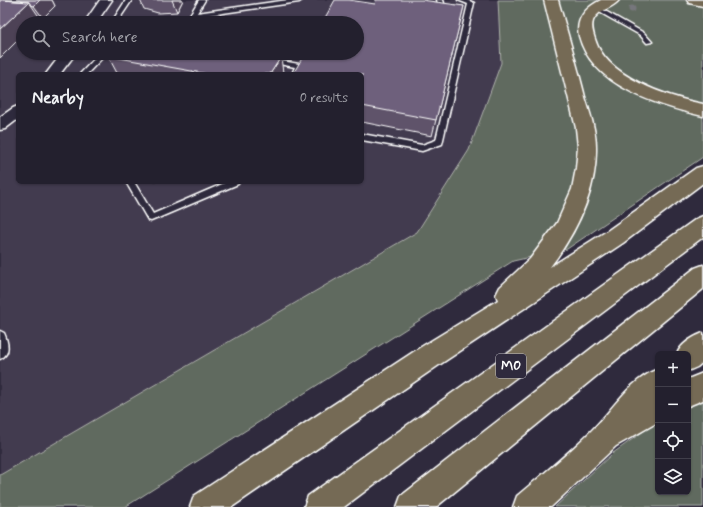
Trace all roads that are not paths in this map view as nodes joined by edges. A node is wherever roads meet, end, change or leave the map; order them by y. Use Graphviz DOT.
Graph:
graph roads {
  1 [pos="106,0"];
  2 [pos="129,0"];
  3 [pos="202,0"];
  4 [pos="300,0"];
  5 [pos="440,0"];
  6 [pos="461,0"];
  7 [pos="551,0"];
  8 [pos="612,0"];
  9 [pos="694,0"];
  10 [pos="703,2"];
  11 [pos="596,8"];
  12 [pos="443,10"];
  13 [pos="449,13"];
  14 [pos="194,15"];
  15 [pos="95,16"];
  16 [pos="119,16"];
  17 [pos="434,16"];
  18 [pos="648,42"];
  19 [pos="64,60"];
  20 [pos="97,60"];
  21 [pos="266,60"];
  22 [pos="302,60"];
  23 [pos="299,66"];
  24 [pos="55,72"];
  25 [pos="85,72"];
  26 [pos="296,72"];
  27 [pos="703,110"];
  28 [pos="16,113"];
  29 [pos="0,125"];
  30 [pos="364,137"];
  31 [pos="703,173"];
  32 [pos="131,184"];
  33 [pos="230,184"];
  34 [pos="703,225"];
  35 [pos="703,275"];
  36 [pos="0,336"];
  37 [pos="703,345"];
  38 [pos="0,354"];
  39 [pos="691,355"];
  40 [pos="430,356"];
  41 [pos="655,385"];
  42 [pos="703,386"];
  43 [pos="691,392"];
  44 [pos="655,410"];
  45 [pos="602,441"];
  46 [pos="205,507"];
  47 [pos="319,507"];
  48 [pos="412,507"];
  49 [pos="528,507"];
  1 -- 15 [label="street"];
  2 -- 16 [label="lane"];
  3 -- 14 [label="lane"];
  4 -- 14 [label="lane"];
  5 -- 12 [label="lane"];
  6 -- 30 [label="lane"];
  7 -- 40 [label="highway"];
  8 -- 11 [label="highway"];
  9 -- 10 [label="highway"];
  11 -- 18 [label="lane"];
  11 -- 27 [label="highway"];
  12 -- 13 [label="lane"];
  12 -- 17 [label="lane"];
  19 -- 24 [label="street"];
  20 -- 25 [label="lane"];
  21 -- 23 [label="lane"];
  22 -- 23 [label="lane"];
  23 -- 26 [label="lane"];
  28 -- 29 [label="street"];
  31 -- 40 [label="highway"];
  32 -- 33 [label="lane"];
  34 -- 47 [label="highway, M0"];
  35 -- 48 [label="highway"];
  36 -- 38 [label="lane"];
  37 -- 39 [label="highway"];
  40 -- 46 [label="highway"];
  41 -- 45 [label="highway"];
  42 -- 43 [label="highway"];
  44 -- 45 [label="highway"];
  45 -- 49 [label="highway"];
}
